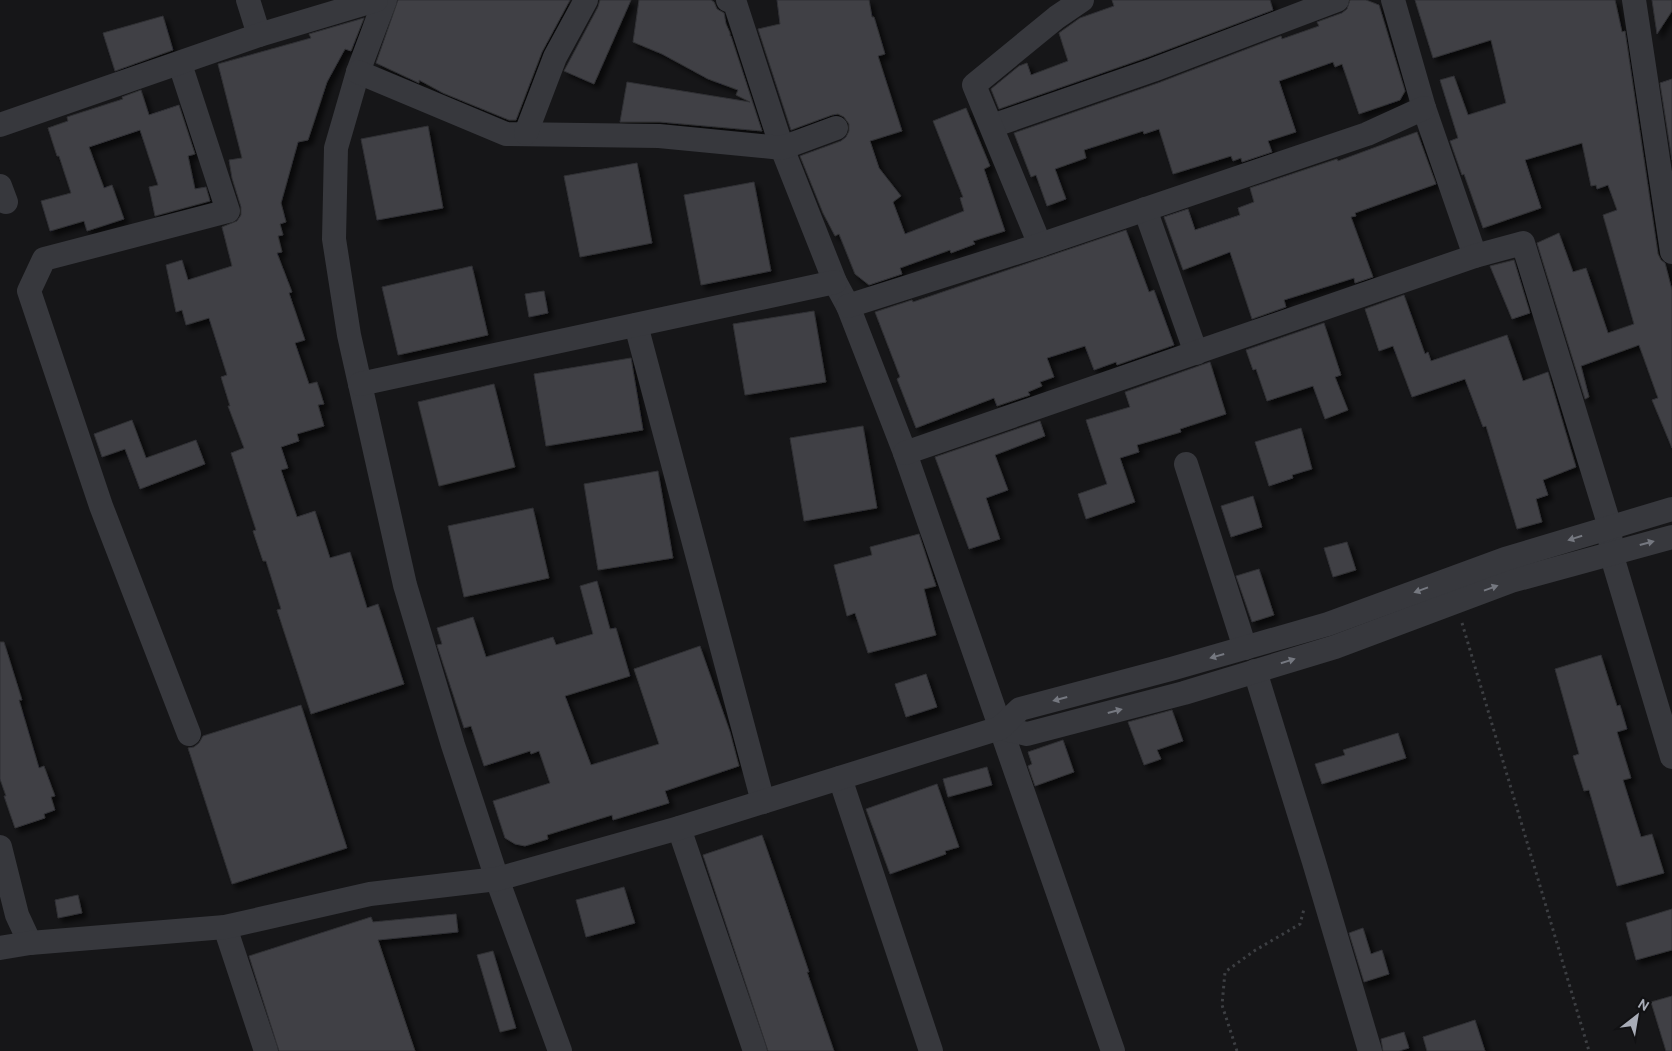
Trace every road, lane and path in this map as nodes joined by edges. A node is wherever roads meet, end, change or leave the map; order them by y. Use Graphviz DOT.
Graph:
graph roads {
  1 [pos="248,0"];
  2 [pos="376,0"];
  3 [pos="386,0"];
  4 [pos="586,0"];
  5 [pos="1082,0"];
  6 [pos="1337,0"];
  7 [pos="1393,0"];
  8 [pos="1634,0"];
  9 [pos="733,1"];
  10 [pos="259,35"];
  11 [pos="180,64"];
  12 [pos="358,72"];
  13 [pos="1424,108"];
  14 [pos="0,125"];
  15 [pos="992,126"];
  16 [pos="836,128"];
  17 [pos="526,133"];
  18 [pos="782,148"];
  19 [pos="1145,209"];
  20 [pos="1040,244"];
  21 [pos="1672,252"];
  22 [pos="1475,256"];
  23 [pos="835,282"];
  24 [pos="848,306"];
  25 [pos="636,325"];
  26 [pos="1196,353"];
  27 [pos="360,384"];
  28 [pos="905,453"];
  29 [pos="1186,464"];
  30 [pos="1672,509"];
  31 [pos="1610,528"];
  32 [pos="1672,536"];
  33 [pos="1611,553"];
  34 [pos="1456,601"];
  35 [pos="1245,648"];
  36 [pos="1255,671"];
  37 [pos="1000,728"];
  38 [pos="189,734"];
  39 [pos="1672,757"];
  40 [pos="840,778"];
  41 [pos="763,802"];
  42 [pos="679,828"];
  43 [pos="0,847"];
  44 [pos="497,879"];
  45 [pos="1304,906"];
  46 [pos="225,927"];
  47 [pos="30,943"];
  48 [pos="0,948"];
  49 [pos="266,1051"];
  50 [pos="560,1051"];
  51 [pos="755,1051"];
  52 [pos="931,1051"];
  53 [pos="1113,1051"];
  54 [pos="1237,1051"];
  55 [pos="1370,1051"];
  56 [pos="1588,1051"];
  1 -- 10 [label="street"];
  2 -- 10 [label="street"];
  3 -- 12 [label="street"];
  4 -- 17 [label="street"];
  5 -- 15 [label="street"];
  6 -- 15 [label="street"];
  7 -- 13 [label="street"];
  8 -- 21 [label="street"];
  9 -- 18 [label="street"];
  10 -- 11 [label="street"];
  11 -- 14 [label="street"];
  11 -- 38 [label="street"];
  12 -- 17 [label="street"];
  12 -- 27 [label="street"];
  13 -- 19 [label="street"];
  13 -- 22 [label="street"];
  15 -- 20 [label="street"];
  16 -- 18 [label="street"];
  17 -- 18 [label="street"];
  18 -- 23 [label="street"];
  19 -- 20 [label="street"];
  19 -- 26 [label="street"];
  20 -- 24 [label="street"];
  22 -- 26 [label="street"];
  22 -- 31 [label="street"];
  23 -- 24 [label="street"];
  23 -- 25 [label="street"];
  24 -- 28 [label="street"];
  25 -- 27 [label="street"];
  25 -- 41 [label="street"];
  26 -- 28 [label="street"];
  27 -- 44 [label="street"];
  28 -- 37 [label="street"];
  29 -- 35 [label="street"];
  30 -- 31 [label="street"];
  31 -- 33 [label="street"];
  31 -- 35 [label="street, one-way"];
  33 -- 32 [label="street, one-way"];
  34 -- 33 [label="street, one-way"];
  33 -- 39 [label="street"];
  36 -- 34 [label="street, one-way"];
  34 -- 56 [label="path"];
  35 -- 37 [label="street, one-way"];
  37 -- 36 [label="street, one-way"];
  36 -- 55 [label="street"];
  37 -- 40 [label="street"];
  37 -- 53 [label="street"];
  40 -- 41 [label="street"];
  40 -- 52 [label="street"];
  41 -- 42 [label="street"];
  42 -- 44 [label="street"];
  42 -- 51 [label="street"];
  43 -- 47 [label="street"];
  44 -- 46 [label="street"];
  44 -- 50 [label="street"];
  45 -- 54 [label="path"];
  46 -- 47 [label="street"];
  46 -- 49 [label="street"];
  47 -- 48 [label="street"];
}
